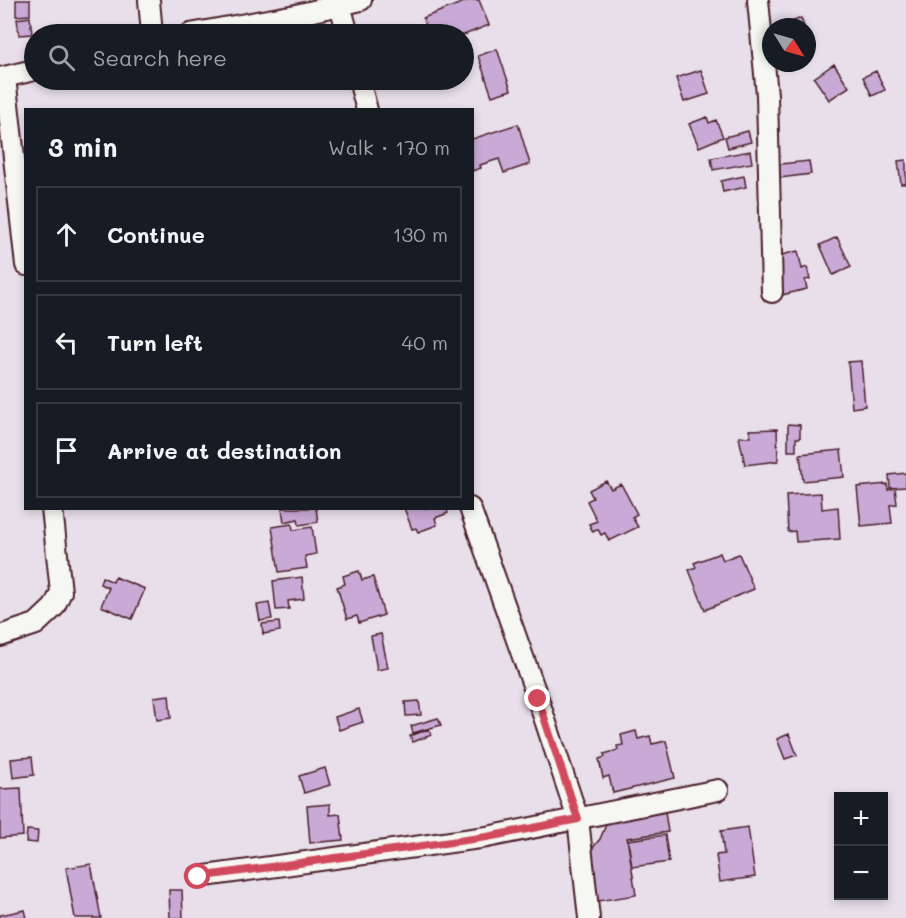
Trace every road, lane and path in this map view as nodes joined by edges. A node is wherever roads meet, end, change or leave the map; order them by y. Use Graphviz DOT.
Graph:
graph roads {
  1 [pos="149,0"];
  2 [pos="361,0"];
  3 [pos="758,0"];
  4 [pos="340,5"];
  5 [pos="151,24"];
  6 [pos="246,24"];
  7 [pos="345,24"];
  8 [pos="24,72"];
  9 [pos="3,77"];
  10 [pos="362,90"];
  11 [pos="366,108"];
  12 [pos="24,249"];
  13 [pos="772,292"];
  14 [pos="52,510"];
  15 [pos="471,510"];
  16 [pos="0,636"];
  17 [pos="718,790"];
  18 [pos="578,819"];
  19 [pos="198,877"];
  20 [pos="589,918"];
  1 -- 5 [label="street"];
  2 -- 4 [label="street"];
  3 -- 13 [label="street"];
  4 -- 6 [label="street"];
  4 -- 7 [label="street"];
  8 -- 9 [label="street"];
  9 -- 12 [label="street"];
  10 -- 11 [label="street"];
  14 -- 16 [label="street"];
  15 -- 18 [label="street"];
  17 -- 18 [label="street"];
  18 -- 19 [label="street"];
  18 -- 20 [label="street"];
}
